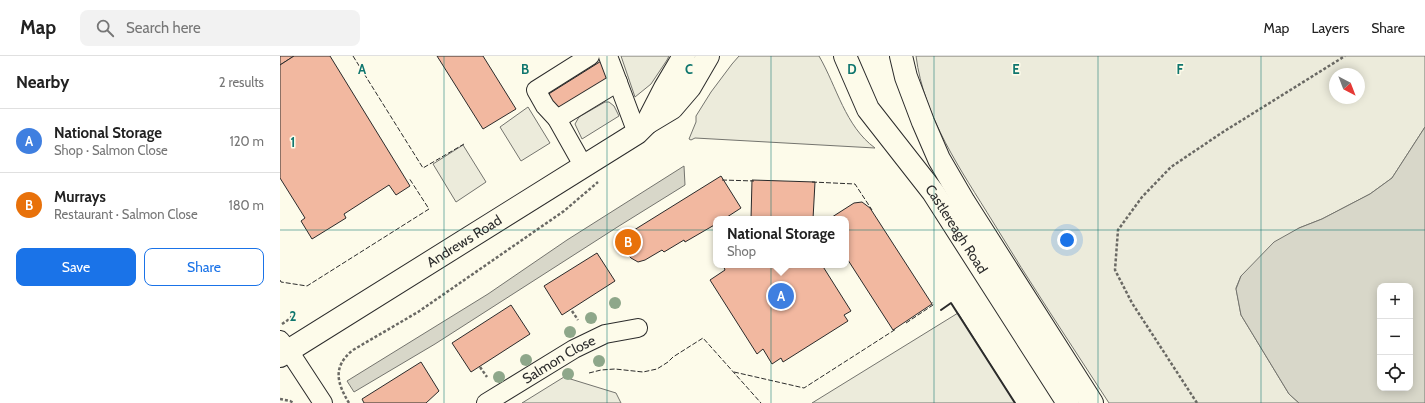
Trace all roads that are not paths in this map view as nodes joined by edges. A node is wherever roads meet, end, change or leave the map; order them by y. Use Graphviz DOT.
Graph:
graph roads {
  1 [pos="590,56"];
  2 [pos="608,56"];
  3 [pos="684,56"];
  4 [pos="708,56"];
  5 [pos="845,56"];
  6 [pos="901,56"];
  7 [pos="618,82"];
  8 [pos="557,119"];
  9 [pos="642,128"];
  10 [pos="592,173"];
  11 [pos="638,328"];
  12 [pos="283,349"];
  13 [pos="323,403"];
  14 [pos="486,403"];
  15 [pos="1068,403"];
  16 [pos="1092,403"];
  1 -- 8 [label="street"];
  2 -- 7 [label="street"];
  3 -- 9 [label="main road"];
  4 -- 9 [label="main road, Andrews Road"];
  5 -- 15 [label="main road, Castlereagh Road"];
  6 -- 16 [label="main road, Castlereagh Road"];
  7 -- 8 [label="street"];
  7 -- 9 [label="street"];
  8 -- 10 [label="street"];
  9 -- 10 [label="main road, Andrews Road"];
  10 -- 12 [label="main road, Andrews Road"];
  11 -- 14 [label="street, Salmon Close"];
  12 -- 13 [label="street"];
}
